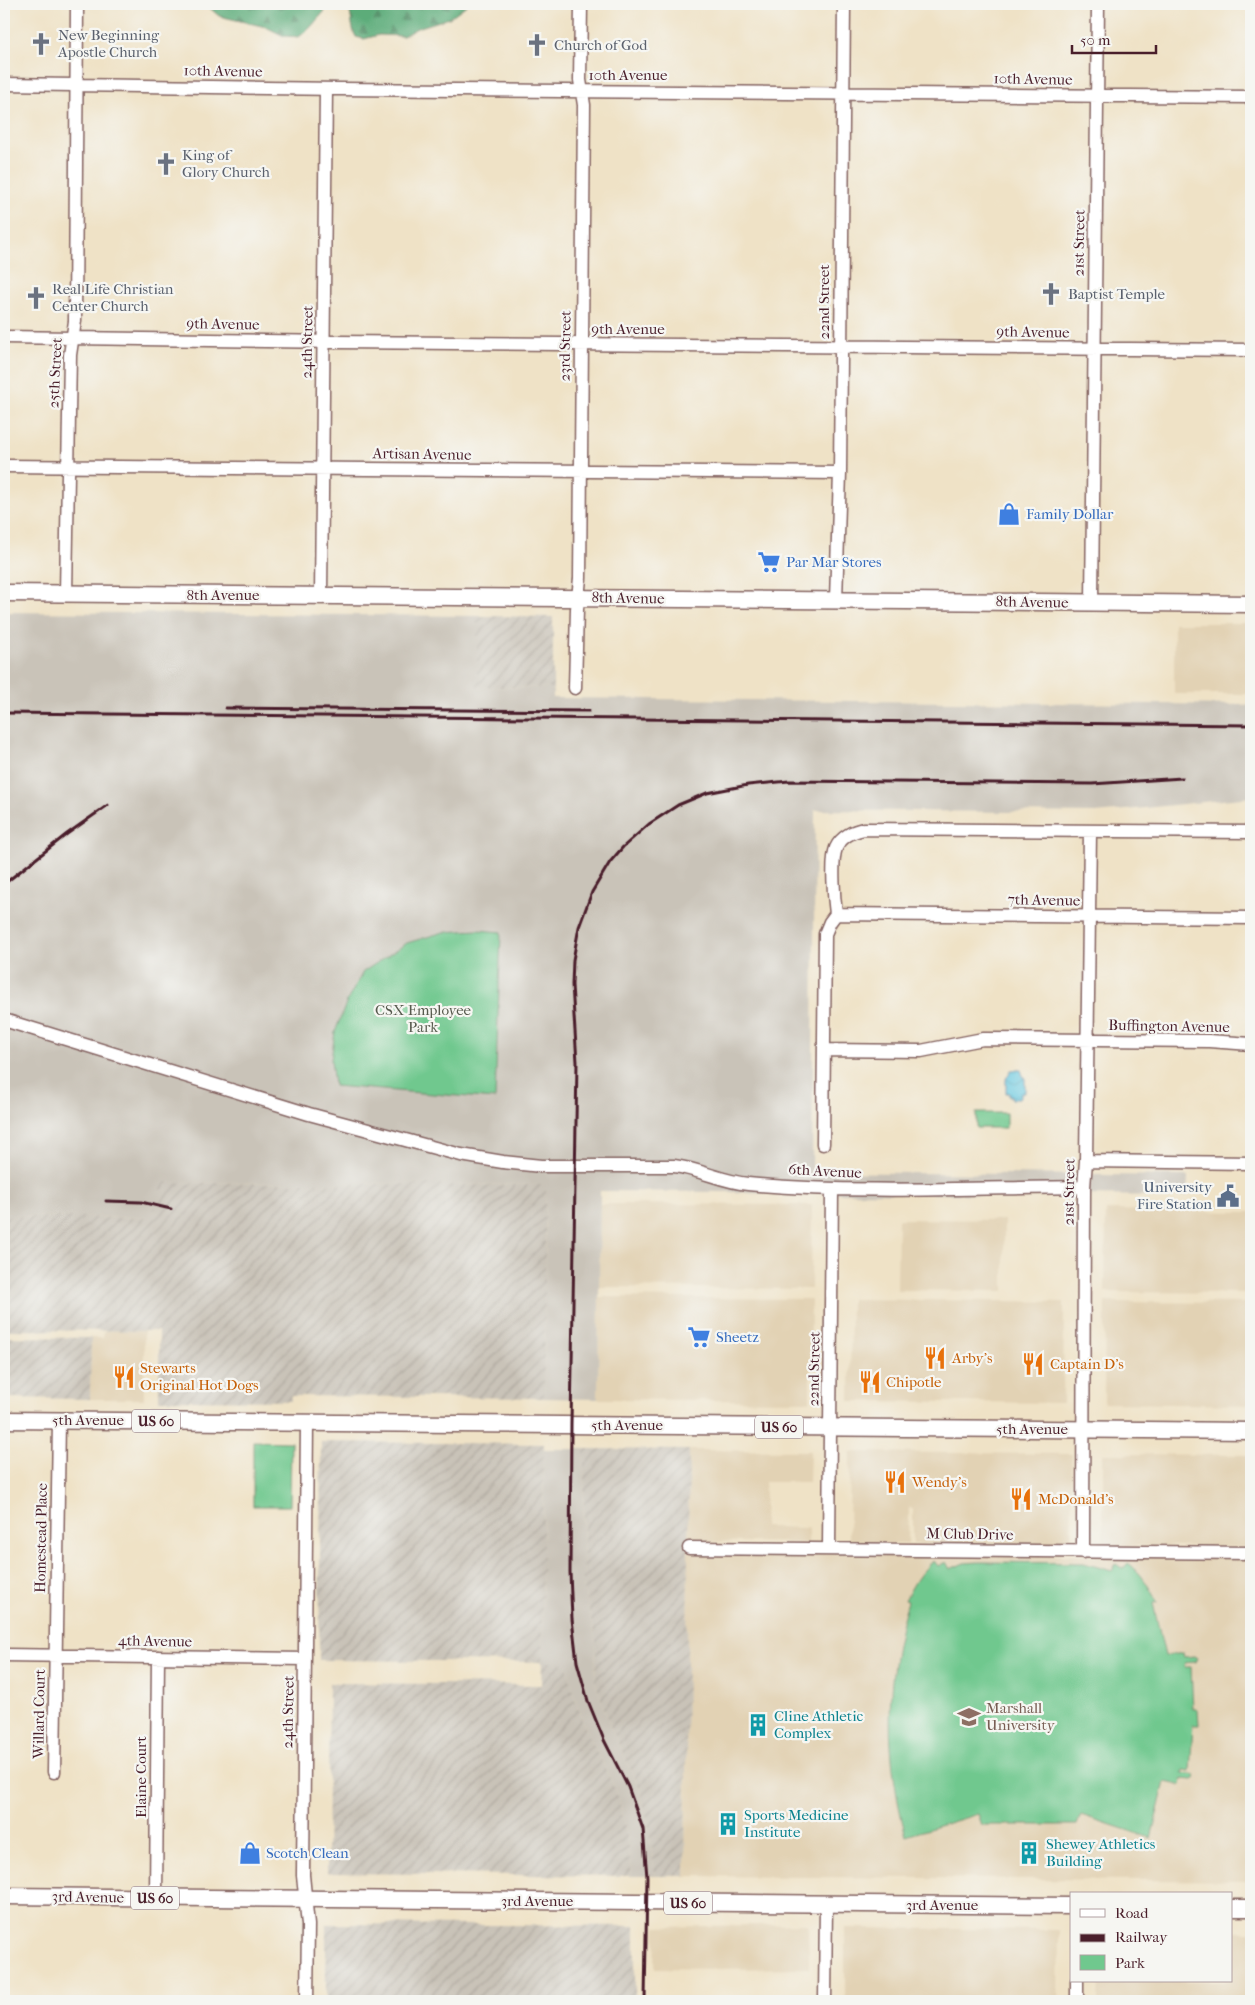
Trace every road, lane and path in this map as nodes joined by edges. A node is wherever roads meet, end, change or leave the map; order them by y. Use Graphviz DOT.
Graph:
graph roads {
  1 [pos="77,4"];
  2 [pos="581,4"];
  3 [pos="844,4"];
  4 [pos="1098,4"];
  5 [pos="4,84"];
  6 [pos="77,85"];
  7 [pos="326,89"];
  8 [pos="582,91"];
  9 [pos="842,93"];
  10 [pos="1097,96"];
  11 [pos="1251,97"];
  12 [pos="4,337"];
  13 [pos="73,338"];
  14 [pos="323,342"];
  15 [pos="582,345"];
  16 [pos="840,346"];
  17 [pos="1094,349"];
  18 [pos="1251,350"];
  19 [pos="4,466"];
  20 [pos="69,467"];
  21 [pos="322,469"];
  22 [pos="581,471"];
  23 [pos="840,473"];
  24 [pos="4,593"];
  25 [pos="66,594"];
  26 [pos="321,596"];
  27 [pos="577,597"];
  28 [pos="836,600"];
  29 [pos="1092,602"];
  30 [pos="1251,604"];
  31 [pos="575,688"];
  32 [pos="1090,832"];
  33 [pos="1251,832"];
  34 [pos="836,914"];
  35 [pos="1089,916"];
  36 [pos="1251,918"];
  37 [pos="4,1020"];
  38 [pos="1087,1041"];
  39 [pos="1251,1044"];
  40 [pos="824,1050"];
  41 [pos="822,1144"];
  42 [pos="1086,1161"];
  43 [pos="1251,1163"];
  44 [pos="1084,1187"];
  45 [pos="832,1190"];
  46 [pos="4,1420"];
  47 [pos="59,1420"];
  48 [pos="307,1422"];
  49 [pos="830,1427"];
  50 [pos="1084,1429"];
  51 [pos="1251,1431"];
  52 [pos="689,1548"];
  53 [pos="829,1549"];
  54 [pos="1083,1552"];
  55 [pos="1251,1553"];
  56 [pos="4,1655"];
  57 [pos="56,1656"];
  58 [pos="158,1657"];
  59 [pos="305,1659"];
  60 [pos="54,1772"];
  61 [pos="4,1896"];
  62 [pos="156,1898"];
  63 [pos="305,1900"];
  64 [pos="826,1904"];
  65 [pos="1070,1906"];
  66 [pos="1232,1908"];
  67 [pos="1251,1908"];
  68 [pos="1077,1982"];
  69 [pos="307,2001"];
  70 [pos="825,2001"];
  71 [pos="1077,2001"];
  1 -- 6 [label="street, 25th Street"];
  2 -- 8 [label="street, 23rd Street"];
  3 -- 9 [label="street, 22nd Street"];
  4 -- 10 [label="street, 21st Street"];
  5 -- 6 [label="street, 10th Avenue"];
  6 -- 7 [label="street, 10th Avenue"];
  6 -- 13 [label="street, 25th Street"];
  7 -- 8 [label="street, 10th Avenue"];
  7 -- 14 [label="street, 24th Street"];
  8 -- 9 [label="street, 10th Avenue"];
  8 -- 15 [label="street, 23rd Street"];
  9 -- 10 [label="street, 10th Avenue"];
  9 -- 16 [label="street, 22nd Street"];
  10 -- 11 [label="street, 10th Avenue"];
  10 -- 17 [label="street, 21st Street"];
  12 -- 13 [label="street, 9th Avenue"];
  13 -- 14 [label="street, 9th Avenue"];
  13 -- 20 [label="street, 25th Street"];
  14 -- 15 [label="street, 9th Avenue"];
  14 -- 21 [label="street, 24th Street"];
  15 -- 16 [label="street, 9th Avenue"];
  15 -- 22 [label="street, 23rd Street"];
  16 -- 17 [label="street, 9th Avenue"];
  16 -- 23 [label="street, 22nd Street"];
  17 -- 18 [label="street, 9th Avenue"];
  17 -- 29 [label="street, 21st Street"];
  19 -- 20 [label="street, Artisan Avenue"];
  20 -- 21 [label="street, Artisan Avenue"];
  20 -- 25 [label="street, 25th Street"];
  21 -- 22 [label="street, Artisan Avenue"];
  21 -- 26 [label="street, 24th Street"];
  22 -- 23 [label="street, Artisan Avenue"];
  22 -- 27 [label="street, 23rd Street"];
  23 -- 28 [label="street, 22nd Street"];
  24 -- 25 [label="main road, 8th Avenue"];
  25 -- 26 [label="main road, 8th Avenue"];
  26 -- 27 [label="main road, 8th Avenue"];
  27 -- 28 [label="main road, 8th Avenue"];
  27 -- 31 [label="street, 23rd Street"];
  28 -- 29 [label="main road, 8th Avenue"];
  29 -- 30 [label="main road, 8th Avenue"];
  32 -- 33 [label="street"];
  32 -- 34 [label="street"];
  32 -- 35 [label="street, 21st Street"];
  34 -- 35 [label="street, 7th Avenue"];
  34 -- 40 [label="street"];
  35 -- 36 [label="street, 7th Avenue"];
  35 -- 38 [label="street, 21st Street"];
  37 -- 45 [label="street, 6th Avenue"];
  38 -- 39 [label="street, Buffington Avenue"];
  38 -- 40 [label="street, Buffington Avenue"];
  38 -- 42 [label="street, 21st Street"];
  40 -- 41 [label="street"];
  42 -- 43 [label="street"];
  42 -- 44 [label="street, 21st Street"];
  44 -- 45 [label="street, 6th Avenue"];
  44 -- 50 [label="street, 21st Street"];
  45 -- 49 [label="street, 22nd Street"];
  46 -- 47 [label="main road, 5th Avenue / US 60"];
  47 -- 48 [label="main road, 5th Avenue / US 60"];
  47 -- 57 [label="street, Homestead Place"];
  48 -- 49 [label="main road, 5th Avenue / US 60"];
  48 -- 59 [label="street, 24th Street"];
  49 -- 50 [label="main road, 5th Avenue / US 60"];
  49 -- 53 [label="street, 22nd Street"];
  50 -- 51 [label="main road, 5th Avenue / US 60"];
  50 -- 54 [label="street, 21st Street"];
  52 -- 53 [label="street, M Club Drive"];
  53 -- 54 [label="street, M Club Drive"];
  54 -- 55 [label="street, M Club Drive"];
  56 -- 57 [label="street, 4th Avenue"];
  57 -- 58 [label="street, 4th Avenue"];
  57 -- 60 [label="street, Willard Court"];
  58 -- 59 [label="street, 4th Avenue"];
  58 -- 62 [label="street, Elaine Court"];
  59 -- 63 [label="street, 24th Street"];
  61 -- 62 [label="main road, 3rd Avenue / US 60"];
  62 -- 63 [label="main road, 3rd Avenue / US 60"];
  63 -- 64 [label="main road, 3rd Avenue / US 60"];
  63 -- 69 [label="street, 24th Street"];
  64 -- 65 [label="main road, 3rd Avenue / US 60"];
  64 -- 70 [label="street"];
  66 -- 67 [label="main road"];
  68 -- 71 [label="street"];
}
